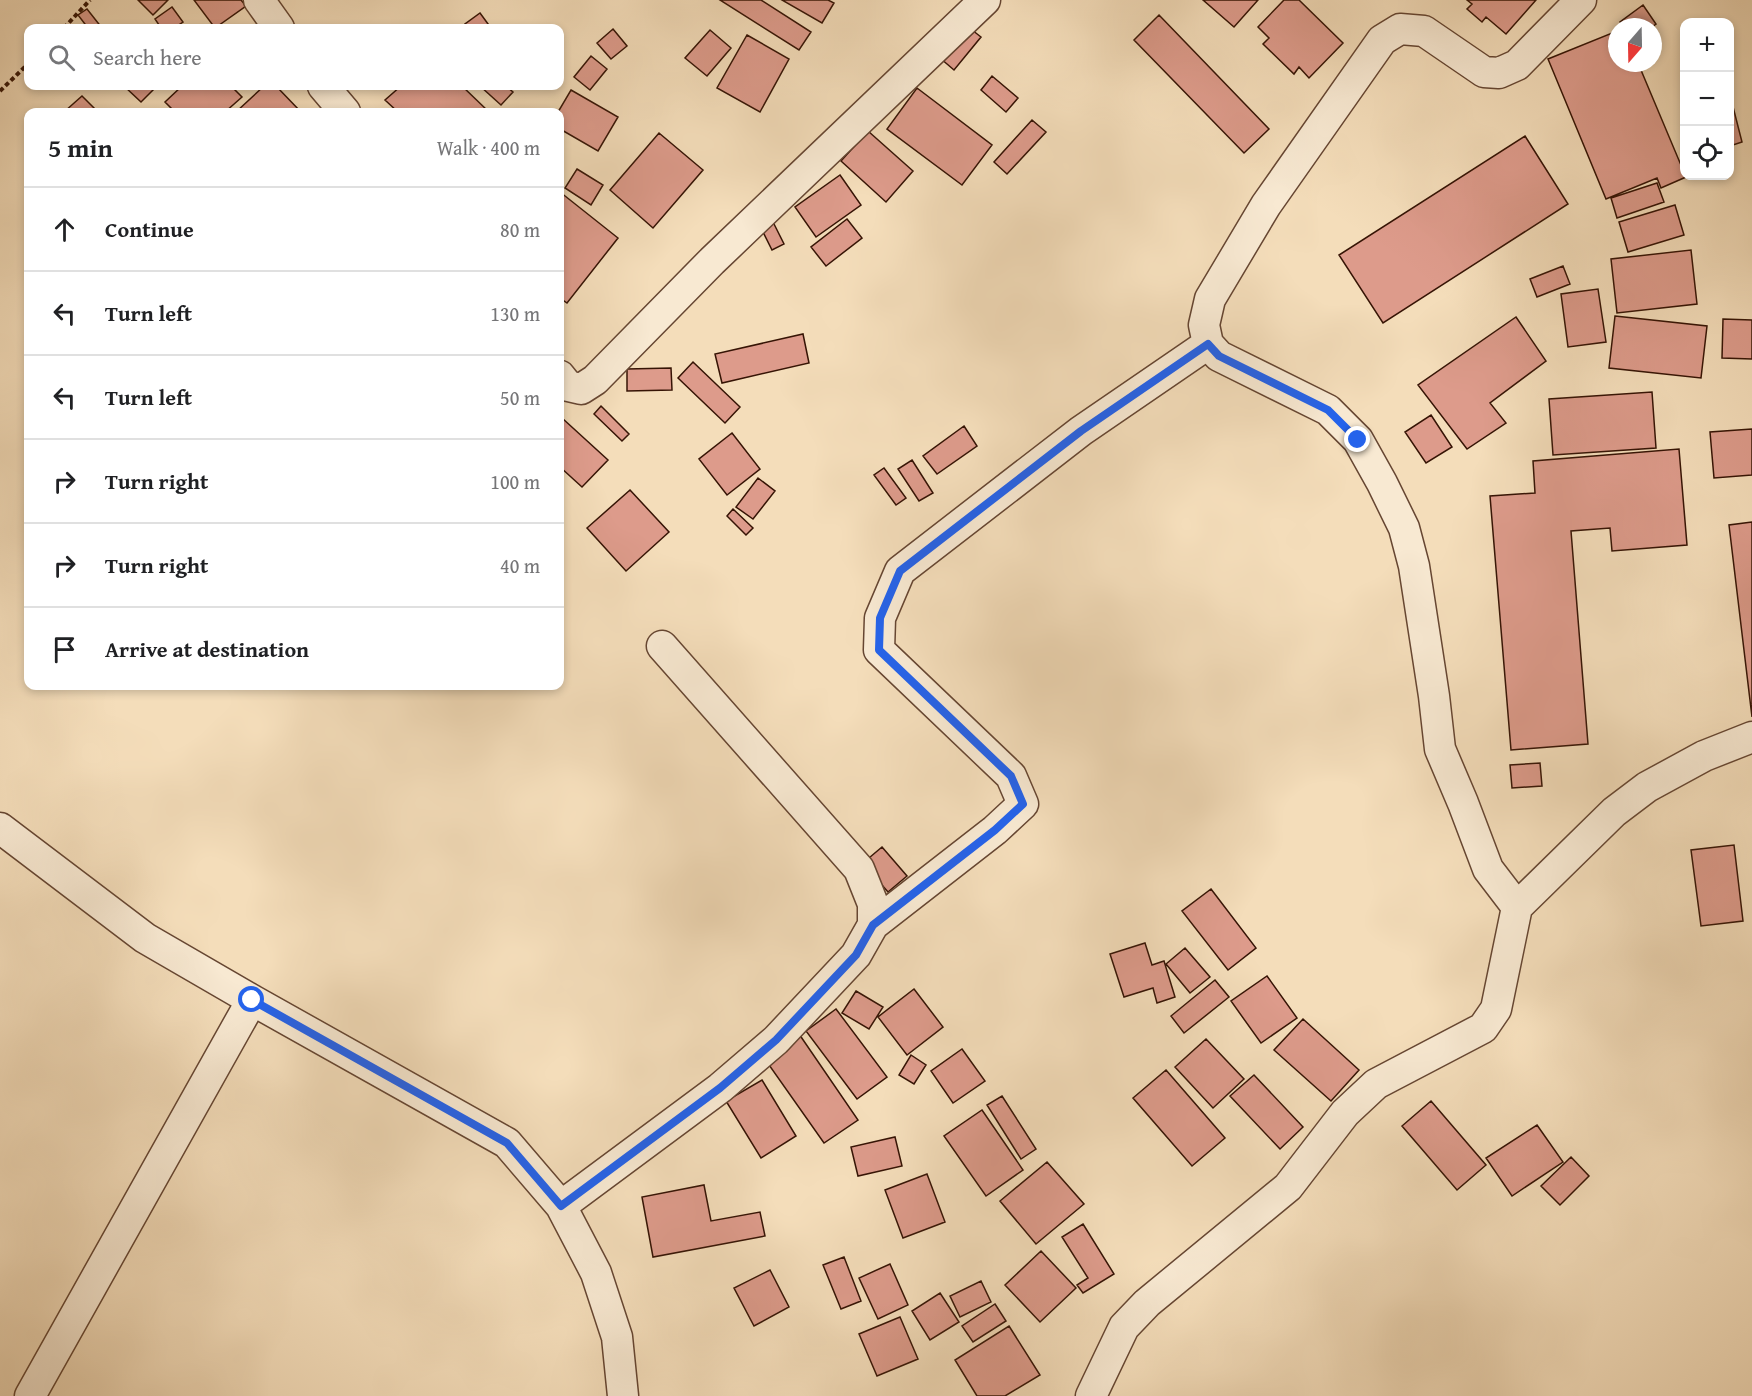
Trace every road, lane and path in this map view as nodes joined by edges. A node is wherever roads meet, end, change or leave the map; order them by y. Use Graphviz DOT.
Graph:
graph roads {
  1 [pos="90,0"];
  2 [pos="259,0"];
  3 [pos="985,0"];
  4 [pos="1581,0"];
  5 [pos="68,24"];
  6 [pos="276,24"];
  7 [pos="24,68"];
  8 [pos="326,90"];
  9 [pos="0,91"];
  10 [pos="342,108"];
  11 [pos="1208,344"];
  12 [pos="564,381"];
  13 [pos="662,646"];
  14 [pos="1752,737"];
  15 [pos="0,828"];
  16 [pos="1517,907"];
  17 [pos="873,925"];
  18 [pos="252,1000"];
  19 [pos="561,1206"];
  20 [pos="30,1396"];
  21 [pos="623,1396"];
  22 [pos="1091,1396"];
  1 -- 5 [label="path"];
  2 -- 6 [label="street"];
  3 -- 12 [label="street"];
  4 -- 11 [label="street"];
  7 -- 9 [label="path"];
  8 -- 10 [label="street"];
  11 -- 16 [label="street"];
  11 -- 17 [label="street"];
  13 -- 17 [label="street"];
  14 -- 16 [label="street"];
  15 -- 18 [label="street"];
  16 -- 22 [label="street"];
  17 -- 19 [label="street"];
  18 -- 19 [label="street"];
  18 -- 20 [label="street"];
  19 -- 21 [label="street"];
}
